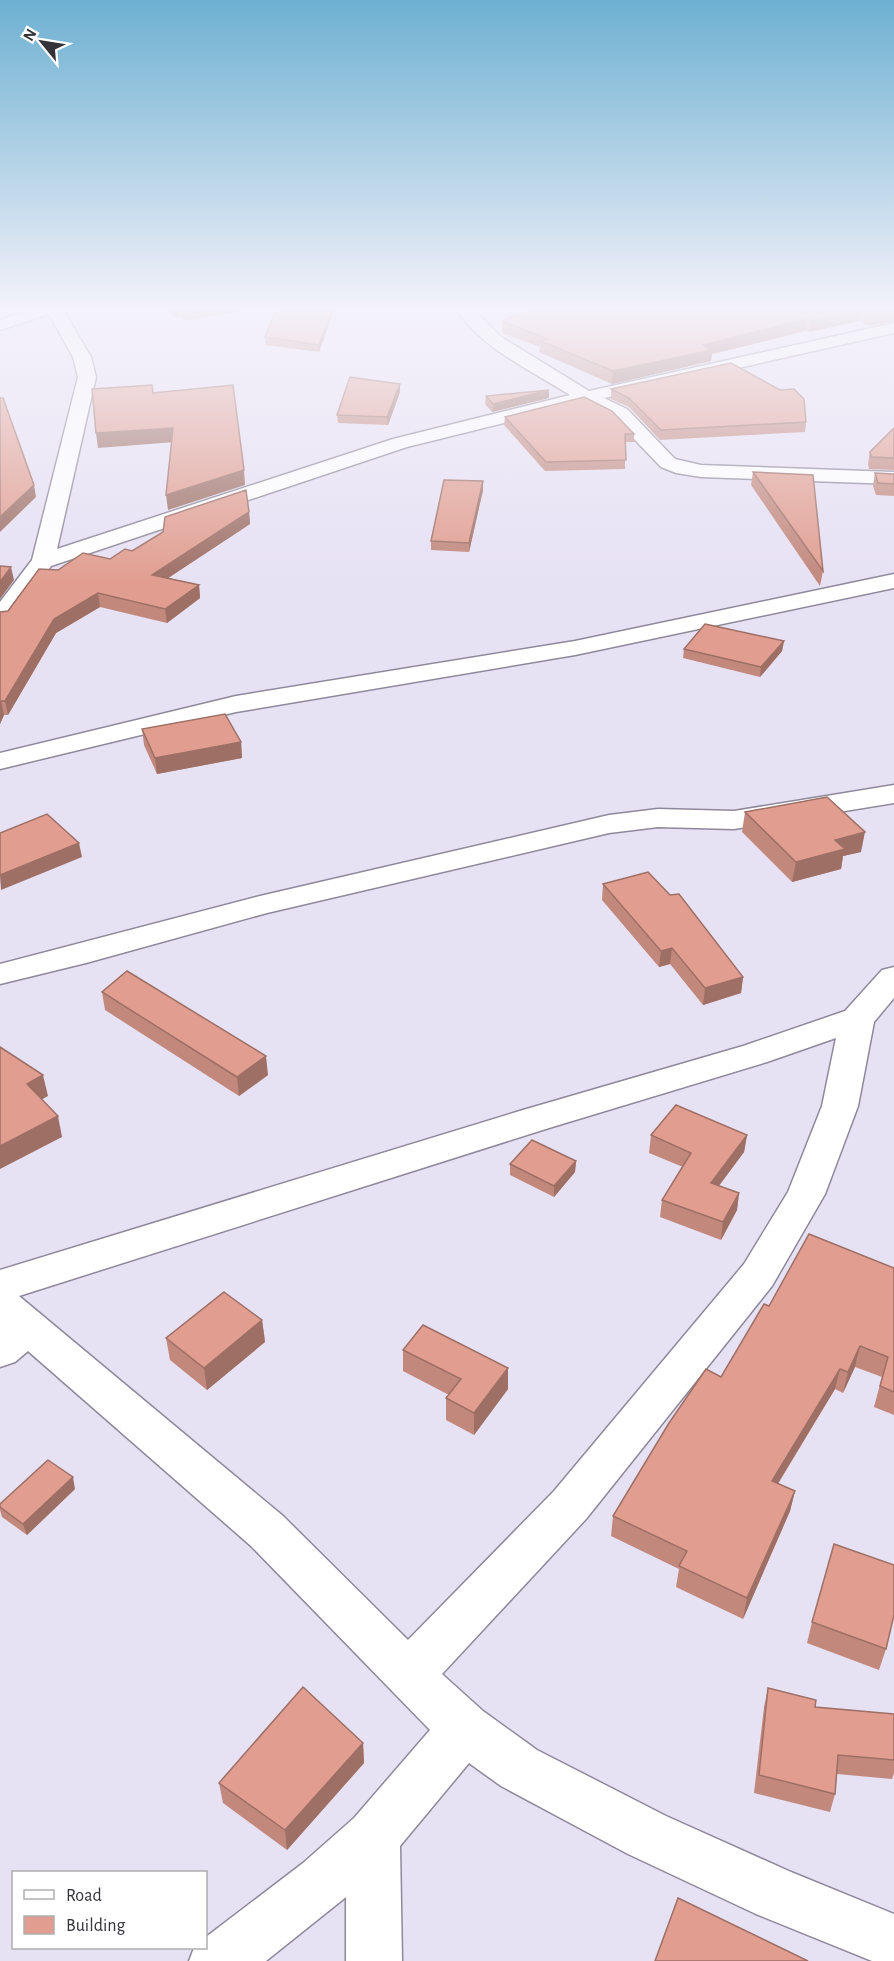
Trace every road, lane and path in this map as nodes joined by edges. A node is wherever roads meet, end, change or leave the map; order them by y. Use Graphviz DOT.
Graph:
graph roads {
  1 [pos="82,400"];
  2 [pos="576,400"];
  3 [pos="591,400"];
  4 [pos="894,478"];
  5 [pos="43,561"];
  6 [pos="894,581"];
  7 [pos="0,618"];
  8 [pos="0,761"];
  9 [pos="894,794"];
  10 [pos="0,974"];
  11 [pos="894,977"];
  12 [pos="857,1019"];
  13 [pos="0,1286"];
  14 [pos="10,1327"];
  15 [pos="408,1675"];
  16 [pos="465,1729"];
  17 [pos="373,1837"];
  18 [pos="894,1942"];
  19 [pos="217,1961"];
  20 [pos="374,1961"];
  1 -- 5 [label="street"];
  2 -- 5 [label="street"];
  3 -- 4 [label="street"];
  5 -- 7 [label="street"];
  6 -- 8 [label="street"];
  9 -- 10 [label="street"];
  11 -- 12 [label="street"];
  12 -- 13 [label="street"];
  12 -- 15 [label="street"];
  14 -- 15 [label="street"];
  15 -- 16 [label="street"];
  16 -- 17 [label="street"];
  16 -- 18 [label="street"];
  17 -- 19 [label="street"];
  17 -- 20 [label="street"];
}
